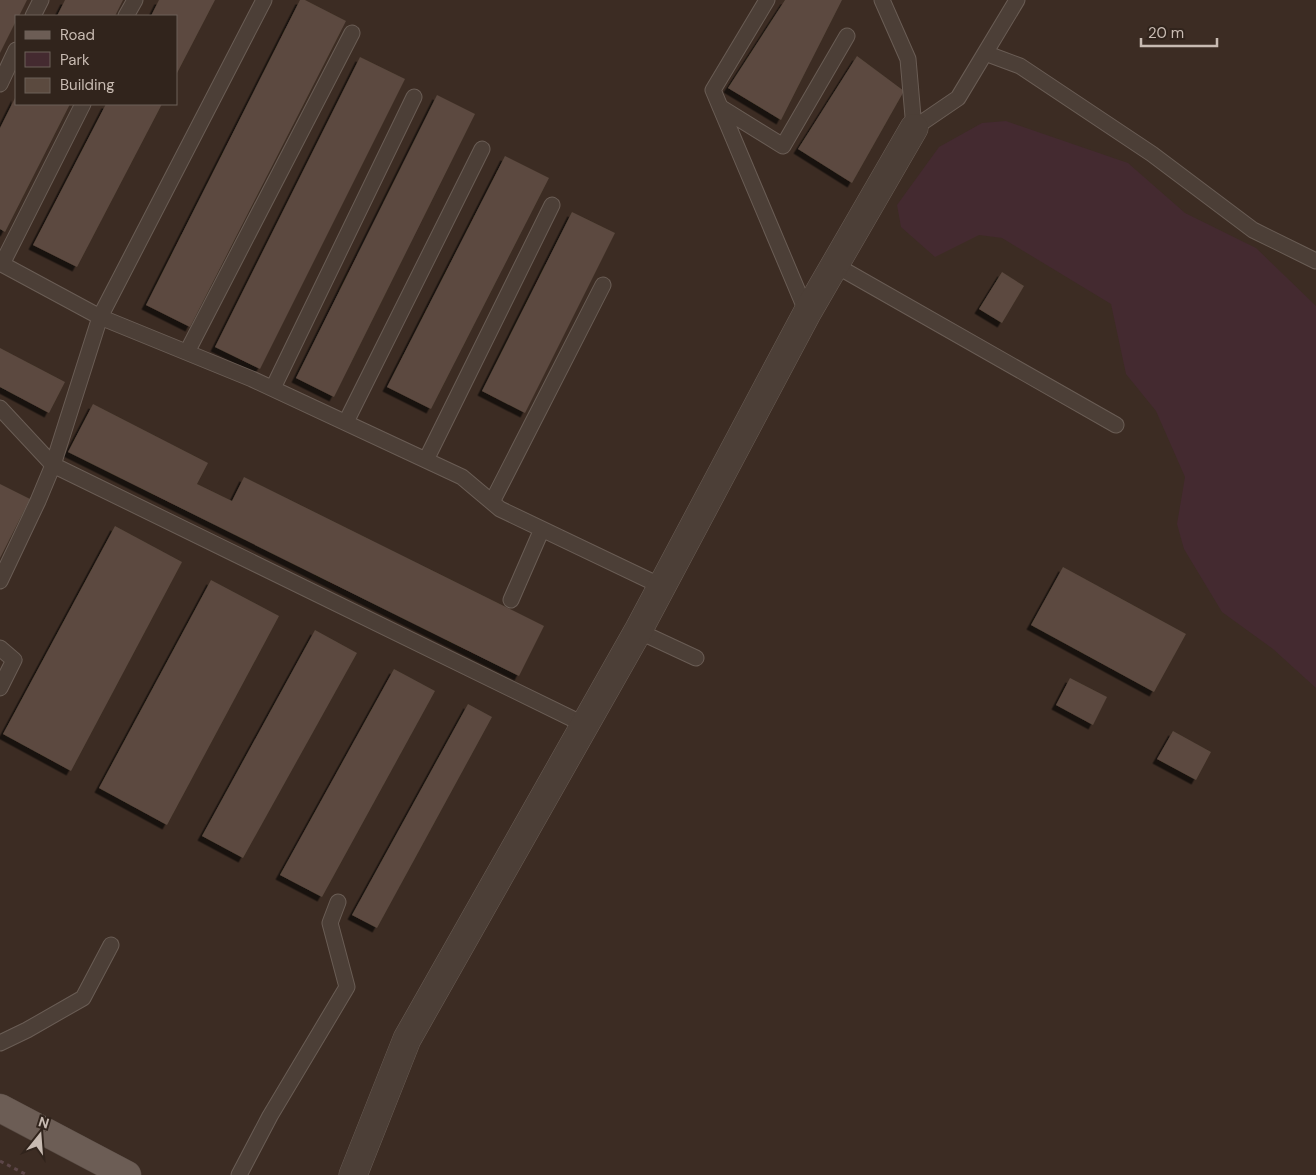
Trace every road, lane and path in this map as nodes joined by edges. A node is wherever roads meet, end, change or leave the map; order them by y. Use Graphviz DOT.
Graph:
graph roads {
  1 [pos="40,0"];
  2 [pos="135,0"];
  3 [pos="264,0"];
  4 [pos="767,0"];
  5 [pos="882,0"];
  6 [pos="1017,0"];
  7 [pos="33,15"];
  8 [pos="127,15"];
  9 [pos="352,33"];
  10 [pos="847,36"];
  11 [pos="15,52"];
  12 [pos="985,53"];
  13 [pos="0,84"];
  14 [pos="414,97"];
  15 [pos="82,105"];
  16 [pos="720,107"];
  17 [pos="914,128"];
  18 [pos="482,149"];
  19 [pos="552,205"];
  20 [pos="1316,261"];
  21 [pos="1,264"];
  22 [pos="835,265"];
  23 [pos="603,285"];
  24 [pos="807,313"];
  25 [pos="100,318"];
  26 [pos="187,352"];
  27 [pos="272,388"];
  28 [pos="0,408"];
  29 [pos="346,422"];
  30 [pos="1116,425"];
  31 [pos="426,460"];
  32 [pos="53,464"];
  33 [pos="492,502"];
  34 [pos="542,530"];
  35 [pos="0,581"];
  36 [pos="661,586"];
  37 [pos="511,600"];
  38 [pos="638,630"];
  39 [pos="0,648"];
  40 [pos="696,658"];
  41 [pos="0,688"];
  42 [pos="584,725"];
  43 [pos="338,902"];
  44 [pos="111,945"];
  45 [pos="0,1043"];
  46 [pos="0,1108"];
  47 [pos="0,1161"];
  48 [pos="27,1175"];
  49 [pos="127,1175"];
  50 [pos="239,1175"];
  51 [pos="353,1175"];
  1 -- 7 [label="lane"];
  2 -- 8 [label="lane"];
  3 -- 25 [label="lane"];
  4 -- 16 [label="lane"];
  5 -- 17 [label="lane"];
  6 -- 12 [label="lane"];
  9 -- 26 [label="lane"];
  10 -- 16 [label="lane"];
  11 -- 13 [label="lane"];
  12 -- 17 [label="lane"];
  12 -- 20 [label="lane"];
  14 -- 27 [label="lane"];
  15 -- 21 [label="lane"];
  16 -- 24 [label="lane"];
  17 -- 22 [label="street"];
  18 -- 29 [label="lane"];
  19 -- 31 [label="lane"];
  21 -- 25 [label="lane"];
  22 -- 24 [label="street"];
  22 -- 30 [label="lane"];
  23 -- 33 [label="lane"];
  24 -- 36 [label="street"];
  25 -- 26 [label="lane"];
  25 -- 32 [label="lane"];
  26 -- 27 [label="lane"];
  27 -- 29 [label="lane"];
  28 -- 32 [label="lane"];
  29 -- 31 [label="lane"];
  31 -- 33 [label="lane"];
  32 -- 35 [label="lane"];
  32 -- 42 [label="lane"];
  33 -- 34 [label="lane"];
  34 -- 36 [label="lane"];
  34 -- 37 [label="lane"];
  36 -- 38 [label="street"];
  38 -- 40 [label="lane"];
  38 -- 42 [label="street"];
  39 -- 41 [label="lane"];
  42 -- 51 [label="street"];
  43 -- 50 [label="lane"];
  44 -- 45 [label="lane"];
  46 -- 49 [label="main road"];
  47 -- 48 [label="path"];
}
